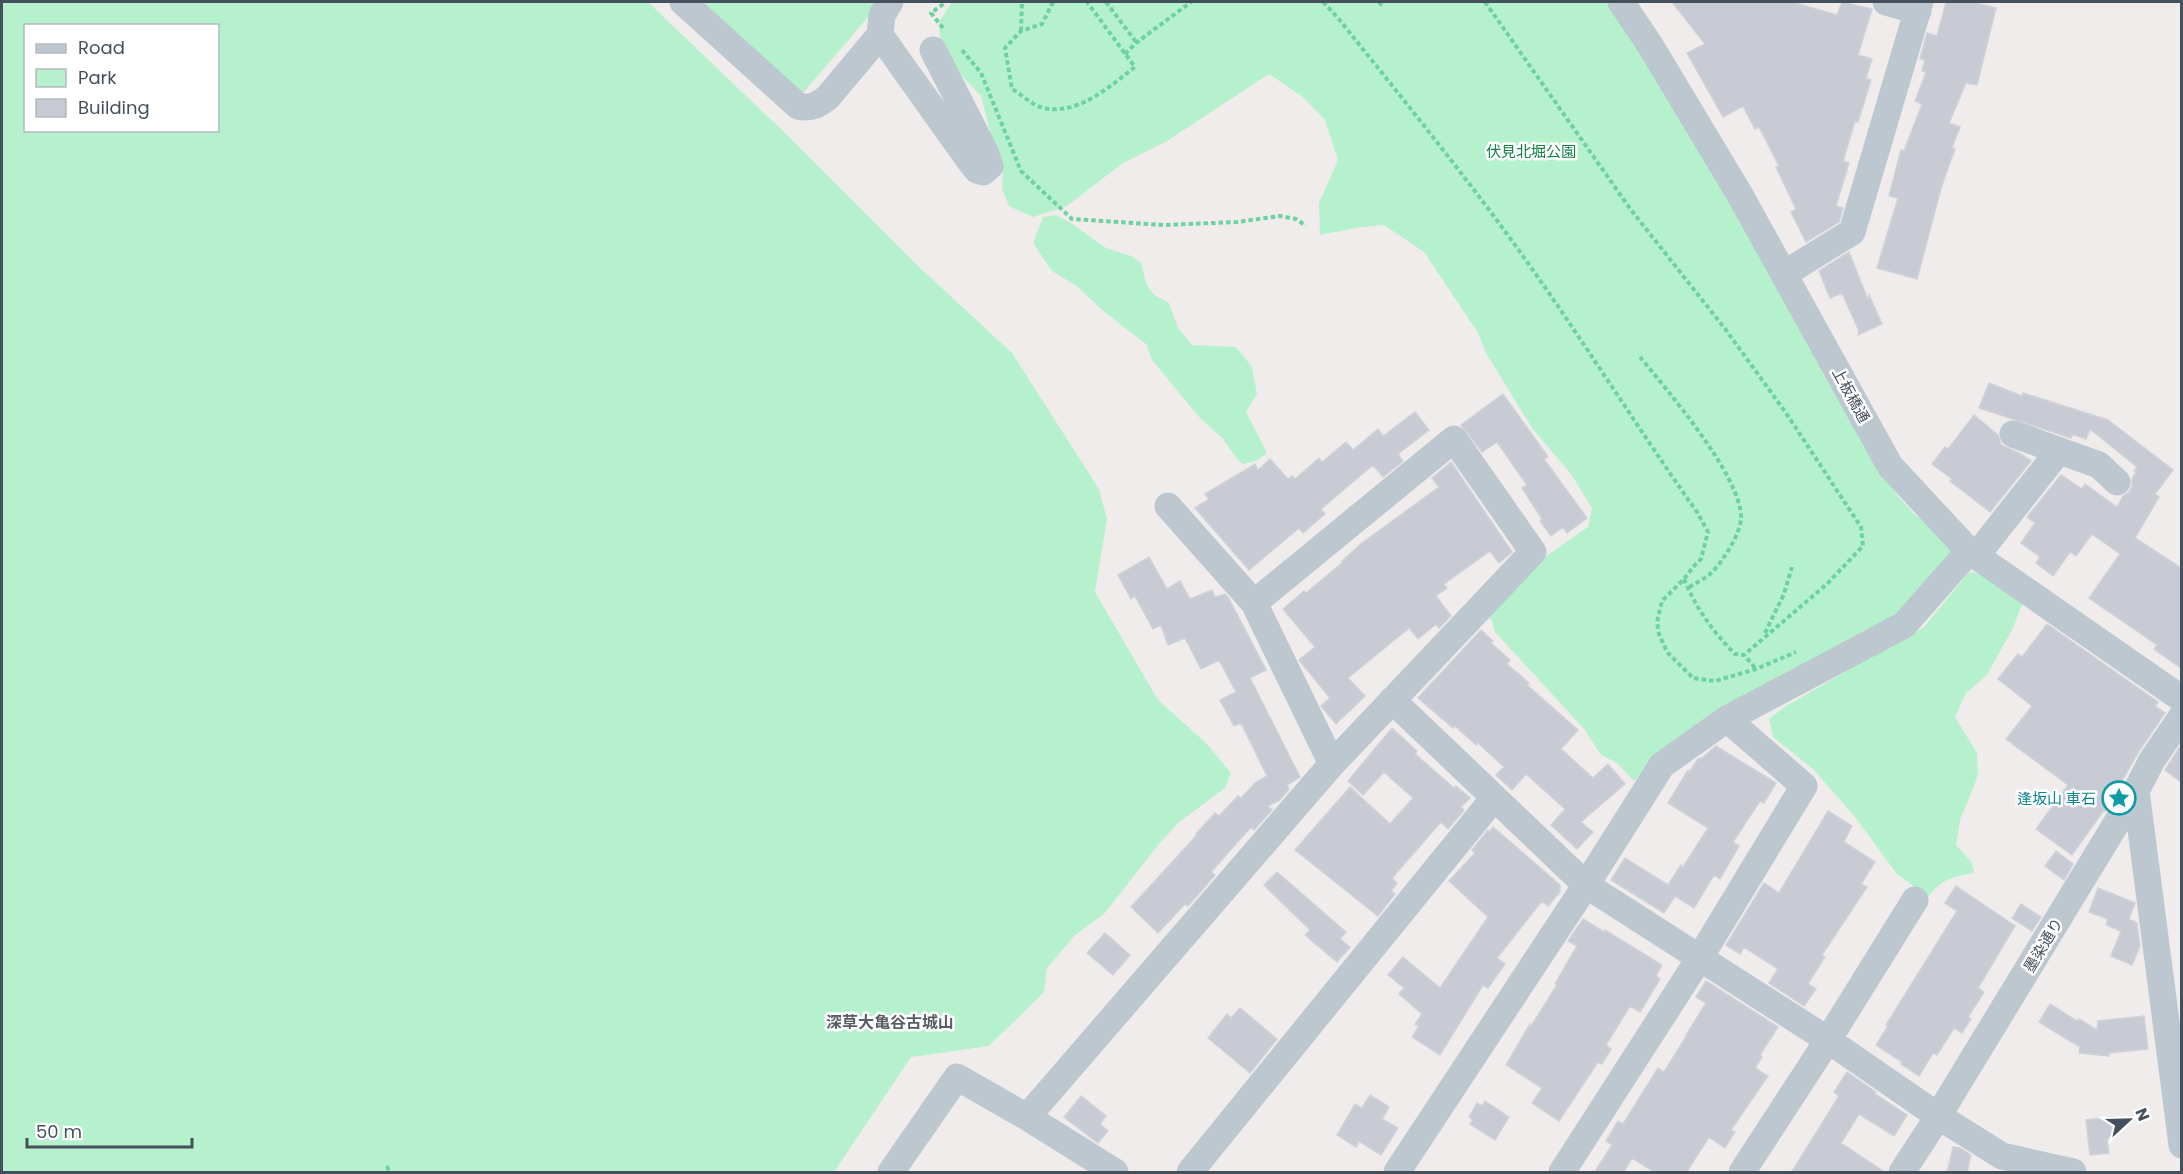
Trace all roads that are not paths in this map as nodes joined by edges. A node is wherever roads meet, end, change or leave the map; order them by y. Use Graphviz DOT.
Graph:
graph roads {
  1 [pos="683,2"];
  2 [pos="890,2"];
  3 [pos="1621,2"];
  4 [pos="1886,2"];
  5 [pos="1919,6"];
  6 [pos="880,35"];
  7 [pos="939,40"];
  8 [pos="1784,274"];
  9 [pos="2013,434"];
  10 [pos="2058,452"];
  11 [pos="2117,482"];
  12 [pos="1168,506"];
  13 [pos="1972,553"];
  14 [pos="1254,603"];
  15 [pos="2181,699"];
  16 [pos="1392,700"];
  17 [pos="2181,716"];
  18 [pos="1727,719"];
  19 [pos="1332,764"];
  20 [pos="2136,791"];
  21 [pos="1494,798"];
  22 [pos="1586,885"];
  23 [pos="1915,900"];
  24 [pos="1699,959"];
  25 [pos="1828,1040"];
  26 [pos="1938,1116"];
  27 [pos="1027,1117"];
  28 [pos="2181,1145"];
  29 [pos="891,1173"];
  30 [pos="1115,1173"];
  31 [pos="1190,1173"];
  32 [pos="1398,1173"];
  33 [pos="1562,1173"];
  34 [pos="1742,1173"];
  35 [pos="1902,1173"];
  36 [pos="2073,1173"];
  1 -- 6 [label="street"];
  2 -- 6 [label="street"];
  3 -- 8 [label="street, 上板橋通"];
  4 -- 5 [label="street"];
  5 -- 8 [label="street"];
  6 -- 7 [label="street"];
  8 -- 13 [label="street, 上板橋通"];
  9 -- 10 [label="street"];
  10 -- 11 [label="street"];
  10 -- 13 [label="street"];
  12 -- 14 [label="street"];
  13 -- 15 [label="street, 上板橋通"];
  13 -- 18 [label="street"];
  14 -- 16 [label="street"];
  14 -- 19 [label="street"];
  16 -- 19 [label="street"];
  16 -- 21 [label="street"];
  17 -- 20 [label="street, 墨染通り"];
  18 -- 22 [label="street"];
  18 -- 24 [label="street"];
  19 -- 27 [label="street"];
  20 -- 26 [label="street, 墨染通り"];
  20 -- 28 [label="street"];
  21 -- 22 [label="street"];
  21 -- 31 [label="street"];
  22 -- 24 [label="street"];
  22 -- 32 [label="street"];
  23 -- 25 [label="street"];
  24 -- 25 [label="street"];
  24 -- 33 [label="street"];
  25 -- 26 [label="street"];
  25 -- 34 [label="street"];
  26 -- 35 [label="street, 墨染通り"];
  26 -- 36 [label="street"];
  27 -- 29 [label="street"];
  27 -- 30 [label="street"];
}
